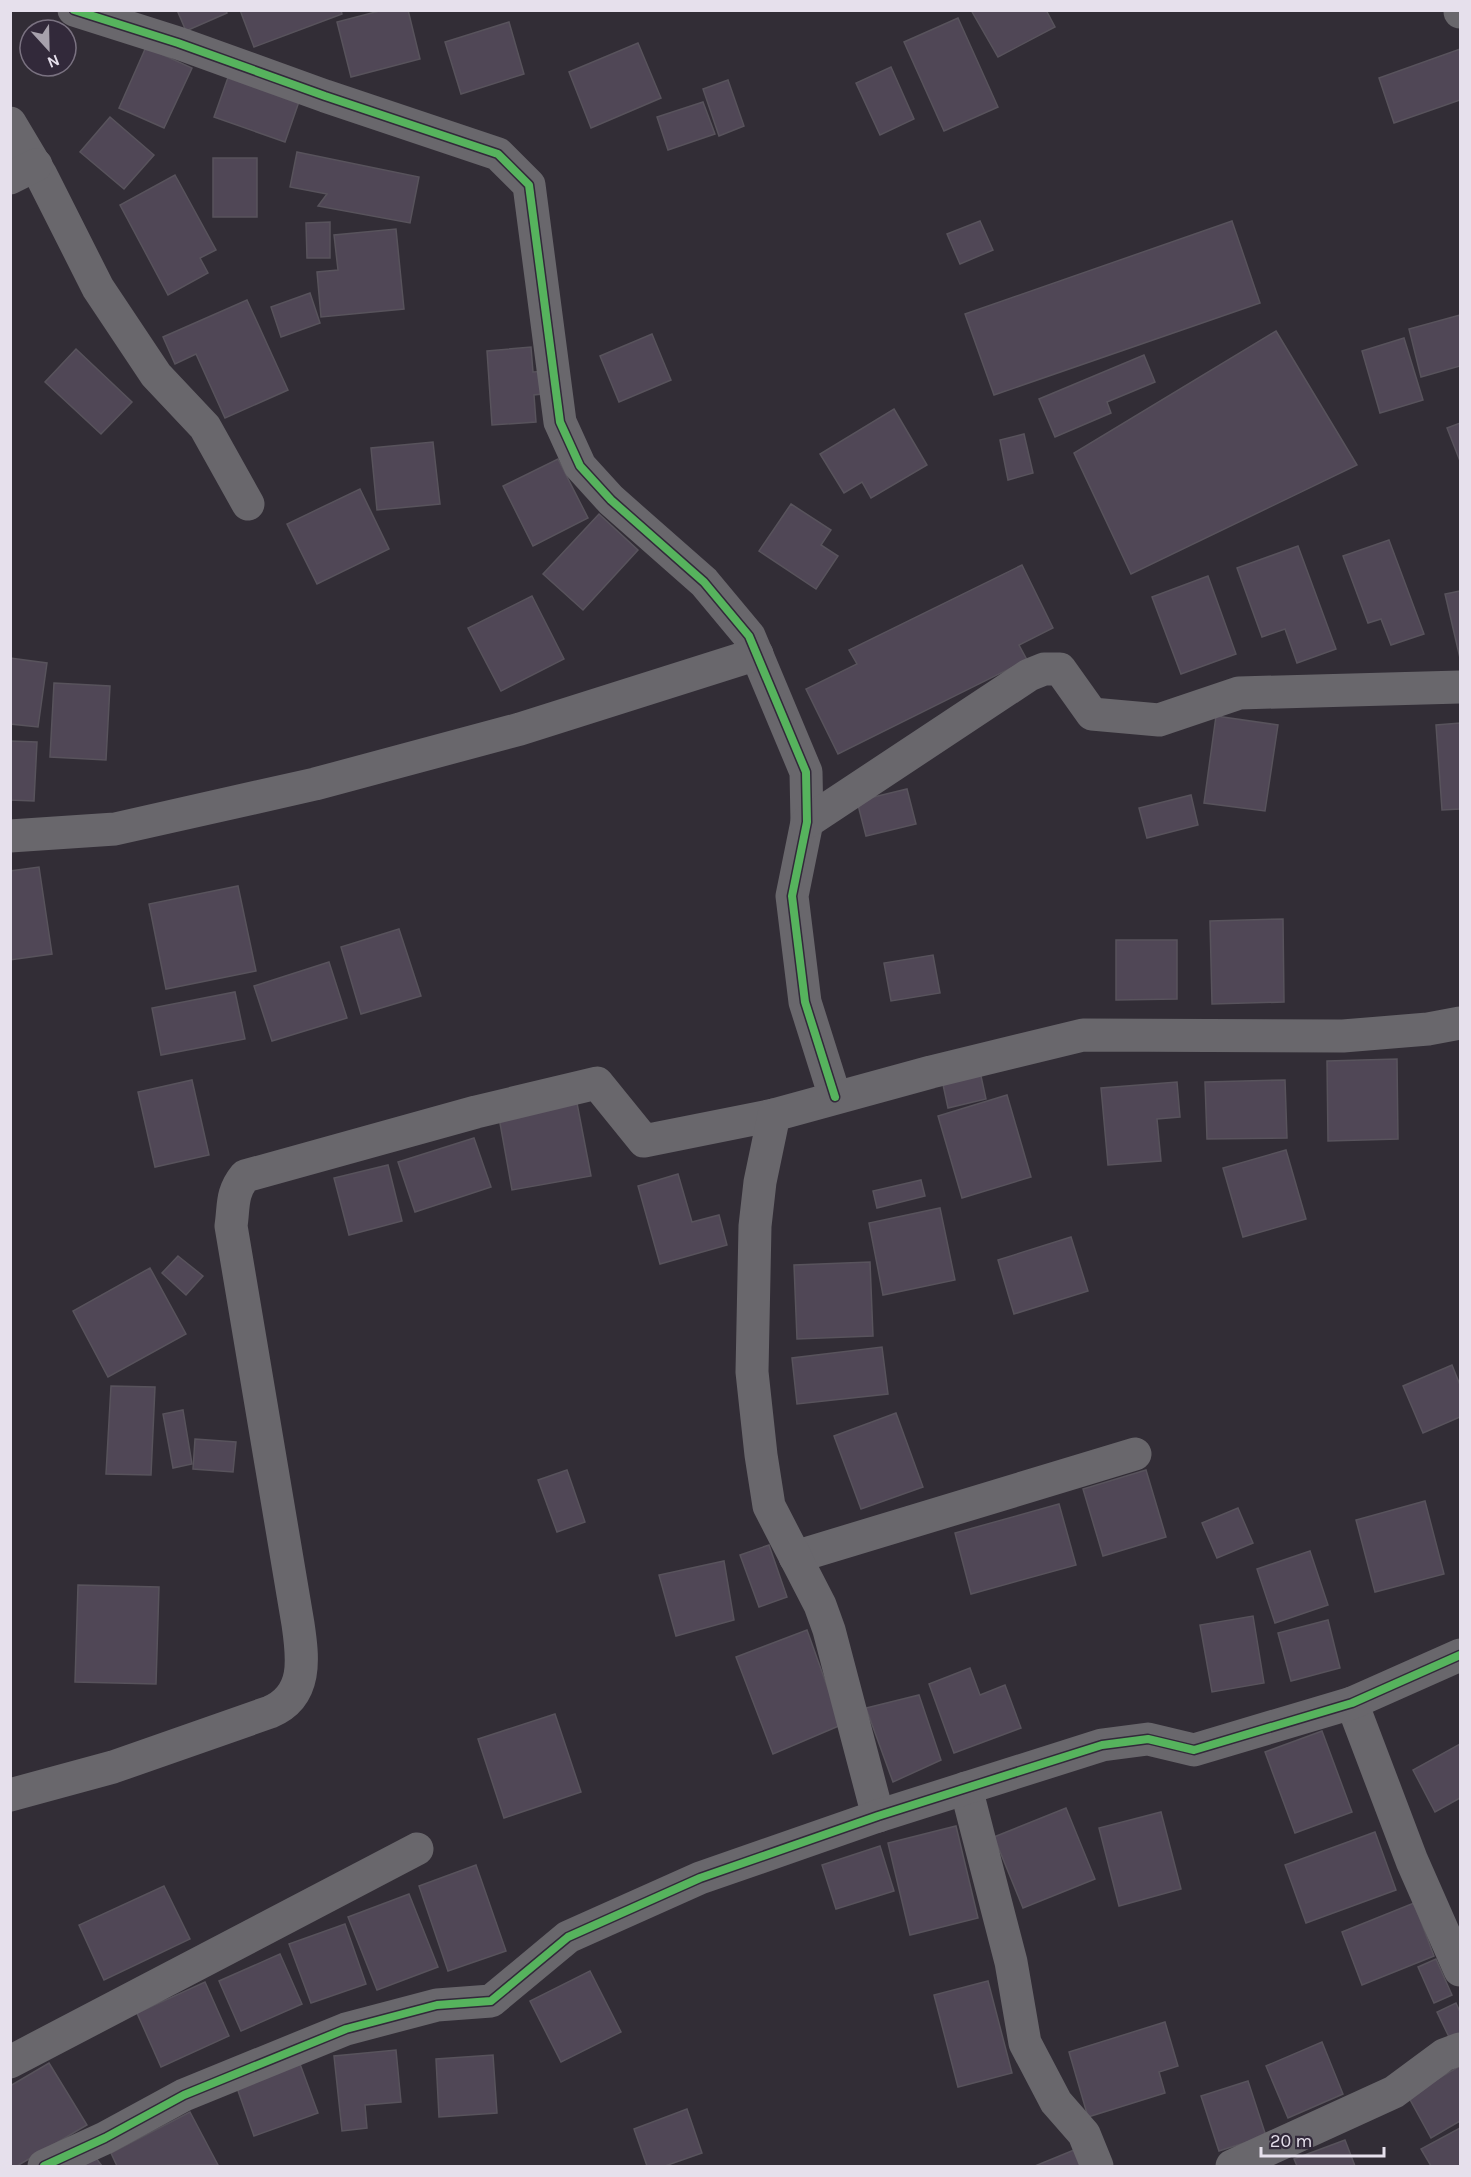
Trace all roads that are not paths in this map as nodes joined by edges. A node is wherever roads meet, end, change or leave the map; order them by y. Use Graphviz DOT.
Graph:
graph roads {
  1 [pos="74,10"];
  2 [pos="10,123"];
  3 [pos="23,172"];
  4 [pos="248,504"];
  5 [pos="757,654"];
  6 [pos="1461,687"];
  7 [pos="807,822"];
  8 [pos="10,836"];
  9 [pos="1461,1023"];
  10 [pos="835,1097"];
  11 [pos="774,1115"];
  12 [pos="1135,1454"];
  13 [pos="795,1557"];
  14 [pos="1461,1655"];
  15 [pos="1352,1703"];
  16 [pos="966,1788"];
  17 [pos="10,1795"];
  18 [pos="878,1816"];
  19 [pos="417,1849"];
  20 [pos="1457,1953"];
  21 [pos="1461,2049"];
  22 [pos="10,2062"];
  23 [pos="44,2166"];
  24 [pos="1097,2166"];
  25 [pos="1232,2166"];
  1 -- 5 [label="street"];
  2 -- 3 [label="street"];
  3 -- 4 [label="street"];
  5 -- 7 [label="street"];
  5 -- 8 [label="street"];
  6 -- 7 [label="street"];
  7 -- 10 [label="street"];
  9 -- 10 [label="street"];
  10 -- 11 [label="street"];
  11 -- 13 [label="street"];
  11 -- 17 [label="street"];
  12 -- 13 [label="street"];
  13 -- 18 [label="street"];
  14 -- 15 [label="street"];
  15 -- 16 [label="street"];
  15 -- 20 [label="street"];
  16 -- 18 [label="street"];
  16 -- 24 [label="street"];
  18 -- 23 [label="street"];
  19 -- 22 [label="street"];
  21 -- 25 [label="street"];
}
